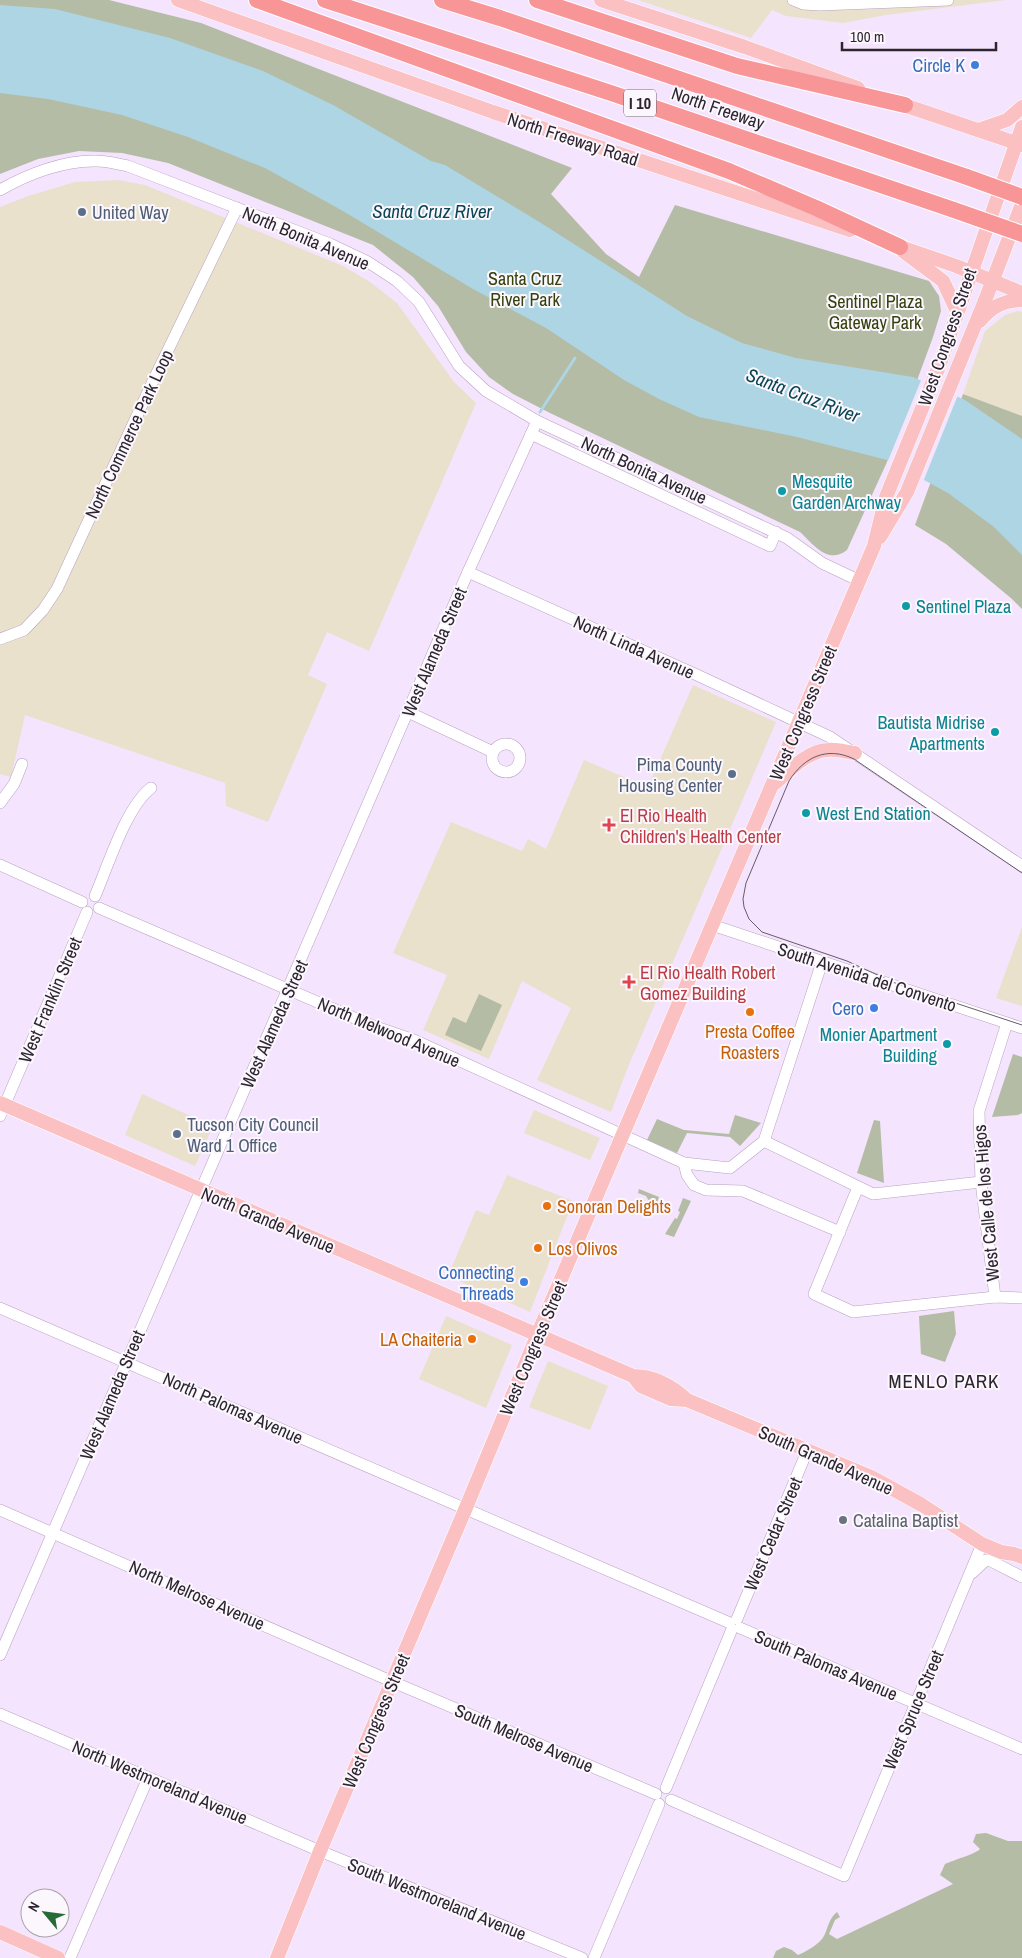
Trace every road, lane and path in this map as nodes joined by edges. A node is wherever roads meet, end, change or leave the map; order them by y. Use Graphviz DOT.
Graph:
graph roads {
  1 [pos="178,0"];
  2 [pos="256,0"];
  3 [pos="325,0"];
  4 [pos="442,0"];
  5 [pos="537,0"];
  6 [pos="601,0"];
  7 [pos="794,0"];
  8 [pos="948,0"];
  9 [pos="905,105"];
  10 [pos="1022,107"];
  11 [pos="1022,127"];
  12 [pos="978,130"];
  13 [pos="1019,144"];
  14 [pos="0,190"];
  15 [pos="1022,197"];
  16 [pos="1022,204"];
  17 [pos="237,208"];
  18 [pos="1022,234"];
  19 [pos="900,247"];
  20 [pos="970,271"];
  21 [pos="993,281"];
  22 [pos="1022,293"];
  23 [pos="1022,300"];
  24 [pos="957,311"];
  25 [pos="974,328"];
  26 [pos="537,420"];
  27 [pos="531,434"];
  28 [pos="776,532"];
  29 [pos="874,546"];
  30 [pos="468,572"];
  31 [pos="860,581"];
  32 [pos="0,639"];
  33 [pos="408,712"];
  34 [pos="799,722"];
  35 [pos="493,752"];
  36 [pos="855,753"];
  37 [pos="22,764"];
  38 [pos="772,785"];
  39 [pos="151,788"];
  40 [pos="0,803"];
  41 [pos="0,865"];
  42 [pos="1022,866"];
  43 [pos="95,896"];
  44 [pos="85,907"];
  45 [pos="99,908"];
  46 [pos="712,925"];
  47 [pos="822,962"];
  48 [pos="289,989"];
  49 [pos="1007,1023"];
  50 [pos="1022,1028"];
  51 [pos="2,1108"];
  52 [pos="622,1136"];
  53 [pos="764,1141"];
  54 [pos="684,1163"];
  55 [pos="981,1182"];
  56 [pos="858,1187"];
  57 [pos="201,1191"];
  58 [pos="840,1232"];
  59 [pos="995,1297"];
  60 [pos="1022,1298"];
  61 [pos="0,1308"];
  62 [pos="538,1335"];
  63 [pos="126,1362"];
  64 [pos="808,1449"];
  65 [pos="0,1510"];
  66 [pos="465,1510"];
  67 [pos="53,1532"];
  68 [pos="982,1544"];
  69 [pos="1019,1553"];
  70 [pos="1022,1577"];
  71 [pos="968,1578"];
  72 [pos="735,1625"];
  73 [pos="0,1655"];
  74 [pos="393,1682"];
  75 [pos="915,1703"];
  76 [pos="0,1714"];
  77 [pos="1022,1749"];
  78 [pos="148,1778"];
  79 [pos="660,1795"];
  80 [pos="320,1851"];
  81 [pos="0,1932"];
  82 [pos="58,1958"];
  83 [pos="70,1958"];
  84 [pos="277,1958"];
  85 [pos="582,1958"];
  86 [pos="594,1958"];
  1 -- 19 [label="main road, North Freeway Road"];
  2 -- 19 [label="highway"];
  3 -- 18 [label="highway, North Freeway / I 10, bridge"];
  4 -- 15 [label="highway, North Freeway / I 10, bridge"];
  5 -- 9 [label="highway"];
  6 -- 9 [label="main road"];
  7 -- 8 [label="street"];
  9 -- 12 [label="main road"];
  10 -- 12 [label="main road"];
  11 -- 13 [label="main road, West Congress Street"];
  12 -- 13 [label="main road"];
  13 -- 20 [label="main road, West Congress Street"];
  14 -- 17 [label="street, North Bonita Avenue"];
  16 -- 21 [label="main road, West Congress Street"];
  17 -- 26 [label="street, North Bonita Avenue"];
  17 -- 32 [label="street, North Commerce Park Loop"];
  19 -- 20 [label="main road, North Freeway Road"];
  19 -- 24 [label="main road"];
  20 -- 21 [label="main road, North Freeway Road"];
  20 -- 24 [label="main road, West Congress Street"];
  21 -- 22 [label="main road, North Freeway Road"];
  21 -- 25 [label="main road, West Congress Street"];
  23 -- 25 [label="main road"];
  24 -- 29 [label="main road, West Congress Street"];
  25 -- 29 [label="main road, West Congress Street"];
  26 -- 27 [label="street, West Alameda Street"];
  26 -- 28 [label="street, North Bonita Avenue"];
  27 -- 28 [label="street, North Bonita Avenue"];
  27 -- 30 [label="street, West Alameda Street"];
  28 -- 31 [label="street, North Bonita Avenue"];
  29 -- 31 [label="main road, West Congress Street"];
  30 -- 33 [label="street, West Alameda Street"];
  30 -- 34 [label="street, North Linda Avenue"];
  31 -- 34 [label="main road, West Congress Street"];
  33 -- 35 [label="street"];
  33 -- 48 [label="street, West Alameda Street"];
  34 -- 36 [label="street, North Linda Avenue"];
  34 -- 38 [label="main road, West Congress Street"];
  36 -- 38 [label="main road"];
  36 -- 42 [label="street, North Linda Avenue"];
  37 -- 40 [label="street"];
  38 -- 46 [label="main road, West Congress Street"];
  39 -- 43 [label="street"];
  41 -- 44 [label="street"];
  43 -- 44 [label="street"];
  43 -- 45 [label="street"];
  44 -- 45 [label="street"];
  44 -- 51 [label="street, West Franklin Street"];
  45 -- 48 [label="street, North Melwood Avenue"];
  46 -- 47 [label="street, South Avenida del Convento"];
  46 -- 52 [label="main road, West Congress Street"];
  47 -- 49 [label="street, South Avenida del Convento"];
  47 -- 53 [label="street"];
  48 -- 52 [label="street, North Melwood Avenue"];
  48 -- 57 [label="street, West Alameda Street"];
  49 -- 50 [label="street, South Avenida del Convento"];
  49 -- 55 [label="street, West Calle de los Higos"];
  51 -- 57 [label="main road, North Grande Avenue"];
  52 -- 54 [label="street, North Melwood Avenue"];
  52 -- 62 [label="main road, West Congress Street"];
  53 -- 54 [label="street, North Melwood Avenue"];
  53 -- 56 [label="street"];
  54 -- 58 [label="street"];
  55 -- 56 [label="street"];
  55 -- 59 [label="street, West Calle de los Higos"];
  56 -- 58 [label="street"];
  57 -- 62 [label="main road, North Grande Avenue"];
  57 -- 63 [label="street, West Alameda Street"];
  58 -- 59 [label="street"];
  59 -- 60 [label="street"];
  61 -- 63 [label="street, North Palomas Avenue"];
  62 -- 64 [label="main road, South Grande Avenue"];
  62 -- 66 [label="main road, West Congress Street"];
  63 -- 66 [label="street, North Palomas Avenue"];
  63 -- 67 [label="street, West Alameda Street"];
  64 -- 68 [label="main road, South Grande Avenue"];
  64 -- 72 [label="street, West Cedar Street"];
  65 -- 67 [label="street, North Melrose Avenue"];
  66 -- 72 [label="street, South Palomas Avenue"];
  66 -- 74 [label="main road, West Congress Street"];
  67 -- 73 [label="street, West Alameda Street"];
  67 -- 74 [label="street, North Melrose Avenue"];
  68 -- 69 [label="main road, South Grande Avenue"];
  68 -- 71 [label="street, West Spruce Street"];
  70 -- 71 [label="street"];
  71 -- 75 [label="street, West Spruce Street"];
  72 -- 75 [label="street, South Palomas Avenue"];
  72 -- 79 [label="street, West Cedar Street"];
  74 -- 79 [label="street, South Melrose Avenue"];
  74 -- 80 [label="main road, West Congress Street"];
  75 -- 77 [label="street, South Palomas Avenue"];
  75 -- 79 [label="street, West Spruce Street"];
  76 -- 78 [label="street, North Westmoreland Avenue"];
  78 -- 80 [label="street, North Westmoreland Avenue"];
  78 -- 83 [label="street"];
  79 -- 86 [label="street, West Cedar Street"];
  80 -- 84 [label="main road, West Congress Street"];
  80 -- 85 [label="street, South Westmoreland Avenue"];
  81 -- 82 [label="main road"];
}
